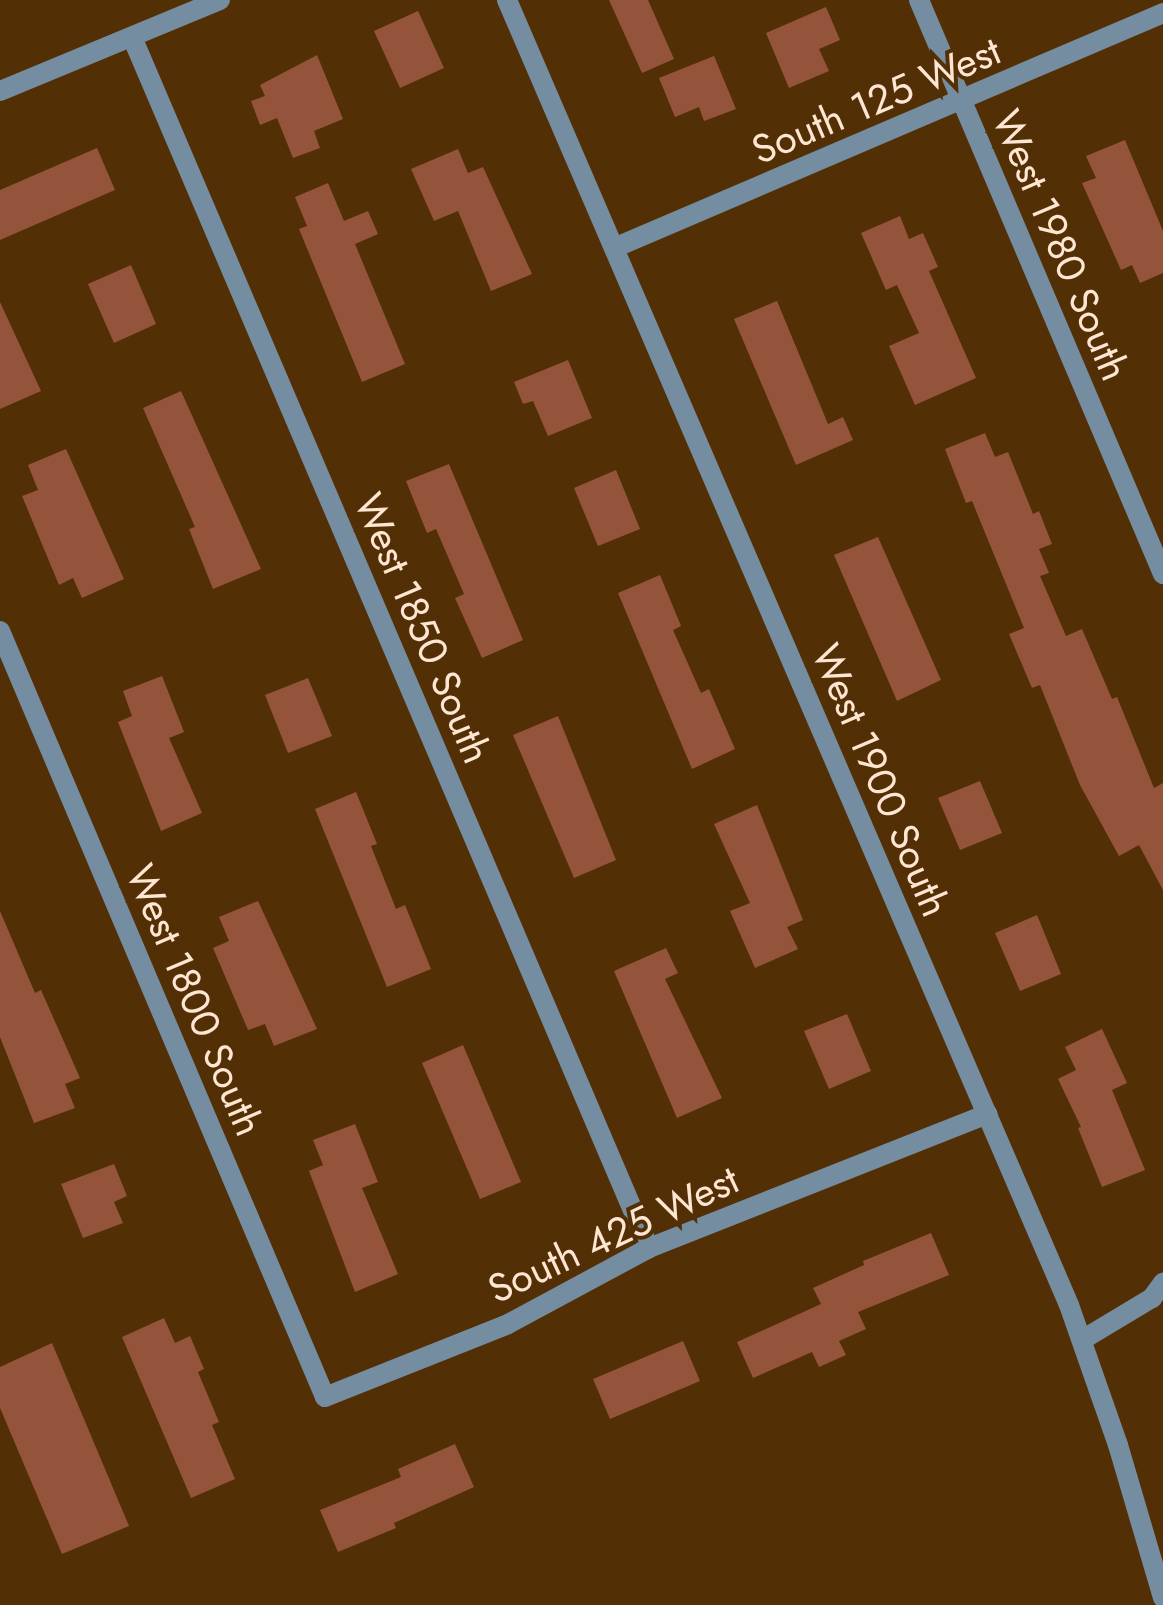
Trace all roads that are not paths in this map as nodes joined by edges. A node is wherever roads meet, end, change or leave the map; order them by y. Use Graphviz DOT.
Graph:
graph roads {
  1 [pos="220,0"];
  2 [pos="507,0"];
  3 [pos="919,0"];
  4 [pos="1163,13"];
  5 [pos="132,37"];
  6 [pos="0,92"];
  7 [pos="962,102"];
  8 [pos="614,248"];
  9 [pos="1163,574"];
  10 [pos="0,631"];
  11 [pos="987,1114"];
  12 [pos="649,1248"];
  13 [pos="1163,1283"];
  14 [pos="1082,1340"];
  15 [pos="325,1397"];
  16 [pos="1163,1598"];
  1 -- 5 [label="street"];
  2 -- 8 [label="street, West 1900 South"];
  3 -- 7 [label="street, West 1980 South"];
  4 -- 7 [label="street, South 125 West"];
  5 -- 6 [label="street"];
  5 -- 12 [label="street, West 1850 South"];
  7 -- 8 [label="street, South 125 West"];
  7 -- 9 [label="street, West 1980 South"];
  8 -- 11 [label="street, West 1900 South"];
  10 -- 15 [label="street, West 1800 South"];
  11 -- 12 [label="street, South 425 West"];
  11 -- 14 [label="street, West 1900 South"];
  12 -- 15 [label="street, South 425 West"];
  13 -- 14 [label="street"];
  14 -- 16 [label="street, West 1900 South"];
}
